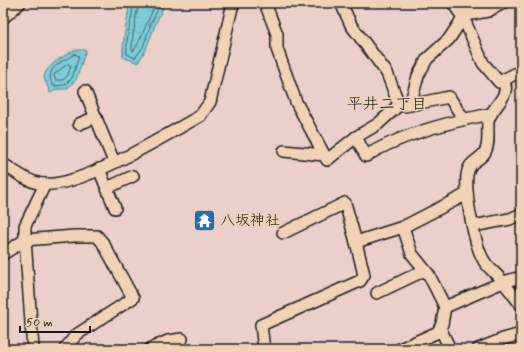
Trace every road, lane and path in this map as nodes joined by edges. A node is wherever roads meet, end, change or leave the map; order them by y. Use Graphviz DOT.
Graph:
graph roads {
  1 [pos="20,3"];
  2 [pos="233,3"];
  3 [pos="265,3"];
  4 [pos="342,3"];
  5 [pos="453,3"];
  6 [pos="473,3"];
  7 [pos="504,3"];
  8 [pos="465,17"];
  9 [pos="3,18"];
  10 [pos="521,71"];
  11 [pos="502,80"];
  12 [pos="85,92"];
  13 [pos="404,105"];
  14 [pos="490,114"];
  15 [pos="96,117"];
  16 [pos="464,119"];
  17 [pos="79,124"];
  18 [pos="356,138"];
  19 [pos="284,151"];
  20 [pos="324,155"];
  21 [pos="114,162"];
  22 [pos="3,164"];
  23 [pos="100,169"];
  24 [pos="133,176"];
  25 [pos="46,184"];
  26 [pos="107,188"];
  27 [pos="467,194"];
  28 [pos="115,208"];
  29 [pos="521,214"];
  30 [pos="473,226"];
  31 [pos="403,228"];
  32 [pos="283,233"];
  33 [pos="25,240"];
  34 [pos="356,242"];
  35 [pos="3,254"];
  36 [pos="425,270"];
  37 [pos="521,276"];
  38 [pos="503,282"];
  39 [pos="377,294"];
  40 [pos="521,305"];
  41 [pos="445,307"];
  42 [pos="440,328"];
  43 [pos="521,334"];
  44 [pos="182,339"];
  45 [pos="32,349"];
  46 [pos="65,349"];
  47 [pos="150,349"];
  48 [pos="264,349"];
  49 [pos="400,349"];
  50 [pos="450,349"];
  51 [pos="478,349"];
  1 -- 9 [label="street"];
  2 -- 21 [label="street"];
  3 -- 20 [label="street"];
  4 -- 13 [label="street"];
  5 -- 8 [label="street"];
  6 -- 8 [label="street"];
  7 -- 8 [label="street"];
  8 -- 11 [label="street"];
  8 -- 13 [label="street"];
  10 -- 11 [label="street"];
  11 -- 14 [label="street"];
  12 -- 15 [label="street"];
  13 -- 16 [label="street"];
  13 -- 18 [label="street"];
  14 -- 16 [label="street"];
  14 -- 27 [label="street"];
  15 -- 17 [label="street"];
  15 -- 21 [label="street"];
  16 -- 18 [label="street"];
  18 -- 20 [label="street"];
  19 -- 20 [label="street"];
  21 -- 23 [label="street"];
  22 -- 25 [label="street"];
  23 -- 25 [label="street"];
  23 -- 26 [label="street"];
  24 -- 26 [label="street"];
  25 -- 33 [label="street"];
  26 -- 28 [label="street"];
  27 -- 30 [label="street"];
  27 -- 31 [label="street"];
  29 -- 30 [label="street"];
  30 -- 38 [label="street"];
  31 -- 34 [label="street"];
  31 -- 36 [label="street"];
  32 -- 34 [label="street"];
  33 -- 35 [label="street"];
  33 -- 45 [label="street"];
  33 -- 46 [label="street"];
  34 -- 48 [label="street"];
  36 -- 39 [label="street"];
  36 -- 41 [label="street"];
  37 -- 38 [label="street"];
  38 -- 40 [label="street"];
  38 -- 41 [label="street"];
  41 -- 42 [label="street"];
  42 -- 49 [label="street"];
  42 -- 50 [label="street"];
  43 -- 51 [label="street"];
  44 -- 47 [label="street"];
}
